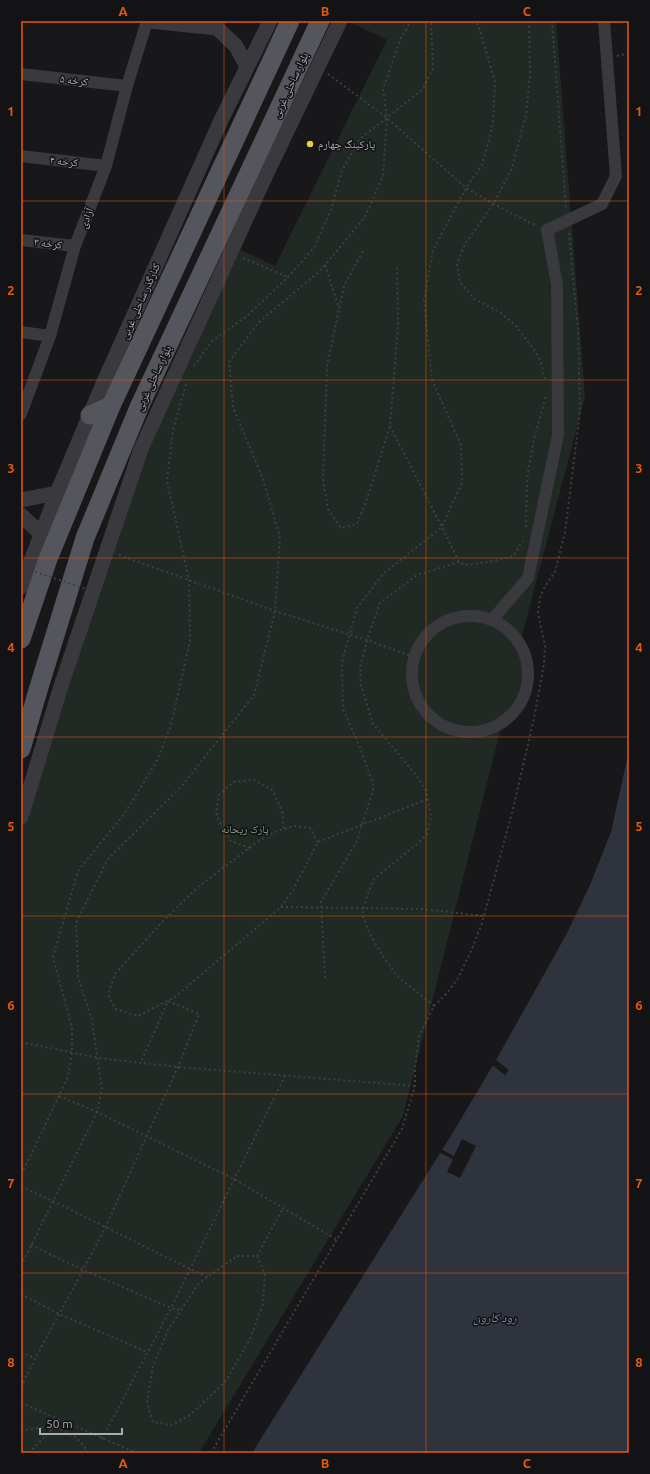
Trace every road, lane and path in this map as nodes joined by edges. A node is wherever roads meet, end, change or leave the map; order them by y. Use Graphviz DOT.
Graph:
graph roads {
  1 [pos="149,21"];
  2 [pos="270,21"];
  3 [pos="290,21"];
  4 [pos="320,21"];
  5 [pos="340,21"];
  6 [pos="411,21"];
  7 [pos="431,21"];
  8 [pos="476,21"];
  9 [pos="529,21"];
  10 [pos="552,21"];
  11 [pos="604,21"];
  12 [pos="247,67"];
  13 [pos="318,67"];
  14 [pos="21,74"];
  15 [pos="127,86"];
  16 [pos="387,118"];
  17 [pos="238,131"];
  18 [pos="264,142"];
  19 [pos="21,156"];
  20 [pos="106,166"];
  21 [pos="466,188"];
  22 [pos="567,221"];
  23 [pos="548,230"];
  24 [pos="21,240"];
  25 [pos="75,246"];
  26 [pos="363,251"];
  27 [pos="231,253"];
  28 [pos="325,265"];
  29 [pos="397,268"];
  30 [pos="288,277"];
  31 [pos="339,310"];
  32 [pos="21,332"];
  33 [pos="50,336"];
  34 [pos="193,367"];
  35 [pos="187,380"];
  36 [pos="546,382"];
  37 [pos="103,384"];
  38 [pos="548,389"];
  39 [pos="112,403"];
  40 [pos="21,413"];
  41 [pos="90,415"];
  42 [pos="390,426"];
  43 [pos="57,493"];
  44 [pos="21,500"];
  45 [pos="21,515"];
  46 [pos="442,527"];
  47 [pos="526,530"];
  48 [pos="41,534"];
  49 [pos="525,538"];
  50 [pos="106,551"];
  51 [pos="459,562"];
  52 [pos="21,567"];
  53 [pos="189,580"];
  54 [pos="21,587"];
  55 [pos="95,592"];
  56 [pos="275,611"];
  57 [pos="492,620"];
  58 [pos="349,634"];
  59 [pos="21,639"];
  60 [pos="367,640"];
  61 [pos="414,657"];
  62 [pos="21,749"];
  63 [pos="428,799"];
  64 [pos="21,817"];
  65 [pos="362,826"];
  66 [pos="284,829"];
  67 [pos="318,842"];
  68 [pos="250,848"];
  69 [pos="281,907"];
  70 [pos="321,908"];
  71 [pos="364,908"];
  72 [pos="484,916"];
  73 [pos="325,978"];
  74 [pos="168,1001"];
  75 [pos="434,1006"];
  76 [pos="21,1042"];
  77 [pos="72,1053"];
  78 [pos="99,1058"];
  79 [pos="141,1062"];
  80 [pos="178,1067"];
  81 [pos="285,1076"];
  82 [pos="416,1086"];
  83 [pos="59,1096"];
  84 [pos="97,1112"];
  85 [pos="146,1136"];
  86 [pos="21,1174"];
  87 [pos="234,1179"];
  88 [pos="21,1187"];
  89 [pos="53,1201"];
  90 [pos="283,1208"];
  91 [pos="105,1228"];
  92 [pos="337,1240"];
  93 [pos="31,1245"];
  94 [pos="257,1256"];
  95 [pos="21,1266"];
  96 [pos="190,1269"];
  97 [pos="83,1270"];
  98 [pos="208,1276"];
  99 [pos="21,1294"];
  100 [pos="171,1308"];
  101 [pos="181,1310"];
  102 [pos="59,1314"];
  103 [pos="21,1352"];
  104 [pos="147,1352"];
  105 [pos="35,1359"];
  106 [pos="21,1387"];
  107 [pos="21,1403"];
  108 [pos="54,1427"];
  109 [pos="21,1432"];
  110 [pos="102,1439"];
  111 [pos="29,1453"];
  112 [pos="89,1453"];
  113 [pos="137,1453"];
  114 [pos="211,1453"];
  1 -- 12 [label="street"];
  1 -- 15 [label="street, آزادی"];
  2 -- 12 [label="street, کنارگذر ساحلی غربی"];
  3 -- 17 [label="main road"];
  4 -- 18 [label="main road, بلوار ساحلی غربی"];
  5 -- 13 [label="street"];
  6 -- 16 [label="path"];
  7 -- 16 [label="path"];
  8 -- 21 [label="path"];
  9 -- 36 [label="path"];
  10 -- 22 [label="path"];
  11 -- 22 [label="street"];
  12 -- 37 [label="street, کنارگذر ساحلی غربی"];
  13 -- 16 [label="path"];
  13 -- 27 [label="street"];
  14 -- 15 [label="street, کرخه ۵"];
  15 -- 20 [label="street, آزادی"];
  16 -- 21 [label="path"];
  16 -- 28 [label="path"];
  16 -- 30 [label="path"];
  17 -- 18 [label="main road"];
  17 -- 39 [label="main road"];
  18 -- 62 [label="main road, بلوار ساحلی غربی"];
  19 -- 20 [label="street, کرخه ۴"];
  20 -- 25 [label="street, آزادی"];
  21 -- 23 [label="path"];
  21 -- 46 [label="path"];
  22 -- 23 [label="street"];
  22 -- 72 [label="path"];
  23 -- 57 [label="street"];
  24 -- 25 [label="street, کرخه ۳"];
  25 -- 33 [label="street, آزادی"];
  26 -- 31 [label="path"];
  27 -- 30 [label="path"];
  27 -- 50 [label="street"];
  28 -- 31 [label="path"];
  28 -- 56 [label="path"];
  29 -- 42 [label="path"];
  30 -- 34 [label="path"];
  31 -- 42 [label="path"];
  32 -- 33 [label="street"];
  33 -- 40 [label="street, آزادی"];
  35 -- 53 [label="path"];
  37 -- 39 [label="main road"];
  37 -- 41 [label="street, کنارگذر ساحلی غربی"];
  38 -- 47 [label="path"];
  39 -- 41 [label="main road"];
  39 -- 59 [label="main road"];
  41 -- 43 [label="street, کنارگذر ساحلی غربی"];
  42 -- 46 [label="path"];
  43 -- 44 [label="street"];
  43 -- 48 [label="street, کنارگذر ساحلی غربی"];
  45 -- 48 [label="street"];
  46 -- 51 [label="path"];
  46 -- 58 [label="path"];
  48 -- 54 [label="street, کنارگذر ساحلی غربی"];
  49 -- 51 [label="path"];
  50 -- 53 [label="path"];
  50 -- 64 [label="street"];
  51 -- 60 [label="path"];
  52 -- 55 [label="path, bridge"];
  53 -- 56 [label="path"];
  53 -- 77 [label="path"];
  56 -- 58 [label="path"];
  56 -- 78 [label="path"];
  57 -- 61 [label="street"];
  57 -- 61 [label="street"];
  58 -- 60 [label="path"];
  58 -- 65 [label="path"];
  60 -- 61 [label="path"];
  60 -- 63 [label="path"];
  63 -- 65 [label="path"];
  63 -- 71 [label="path"];
  65 -- 67 [label="path"];
  65 -- 70 [label="path"];
  66 -- 67 [label="path"];
  66 -- 68 [label="path"];
  66 -- 68 [label="path"];
  67 -- 69 [label="path"];
  68 -- 74 [label="path"];
  69 -- 70 [label="path"];
  69 -- 74 [label="path"];
  70 -- 71 [label="path"];
  70 -- 73 [label="path"];
  71 -- 72 [label="path"];
  71 -- 75 [label="path"];
  72 -- 75 [label="path"];
  74 -- 79 [label="path"];
  74 -- 80 [label="path"];
  75 -- 82 [label="path"];
  76 -- 77 [label="path"];
  77 -- 78 [label="path"];
  77 -- 83 [label="path"];
  78 -- 79 [label="path"];
  78 -- 84 [label="path"];
  79 -- 80 [label="path"];
  80 -- 81 [label="path"];
  80 -- 85 [label="path"];
  81 -- 82 [label="path"];
  81 -- 87 [label="path"];
  82 -- 92 [label="path"];
  83 -- 84 [label="path"];
  83 -- 86 [label="path"];
  84 -- 85 [label="path"];
  84 -- 89 [label="path"];
  85 -- 87 [label="path"];
  85 -- 91 [label="path"];
  87 -- 90 [label="path"];
  87 -- 96 [label="path"];
  88 -- 89 [label="path"];
  89 -- 91 [label="path"];
  89 -- 93 [label="path"];
  90 -- 92 [label="path"];
  90 -- 94 [label="path"];
  91 -- 96 [label="path"];
  91 -- 97 [label="path"];
  92 -- 114 [label="path"];
  93 -- 95 [label="path"];
  93 -- 97 [label="path"];
  94 -- 98 [label="path"];
  94 -- 101 [label="path"];
  96 -- 98 [label="path"];
  96 -- 100 [label="path"];
  97 -- 100 [label="path"];
  97 -- 102 [label="path"];
  98 -- 101 [label="path"];
  99 -- 102 [label="path"];
  100 -- 101 [label="path"];
  100 -- 104 [label="path"];
  102 -- 104 [label="path"];
  102 -- 105 [label="path"];
  103 -- 105 [label="path"];
  104 -- 110 [label="path"];
  105 -- 106 [label="path"];
  107 -- 110 [label="path"];
  108 -- 109 [label="path"];
  108 -- 111 [label="path"];
  108 -- 112 [label="path"];
  110 -- 113 [label="path"];
}
